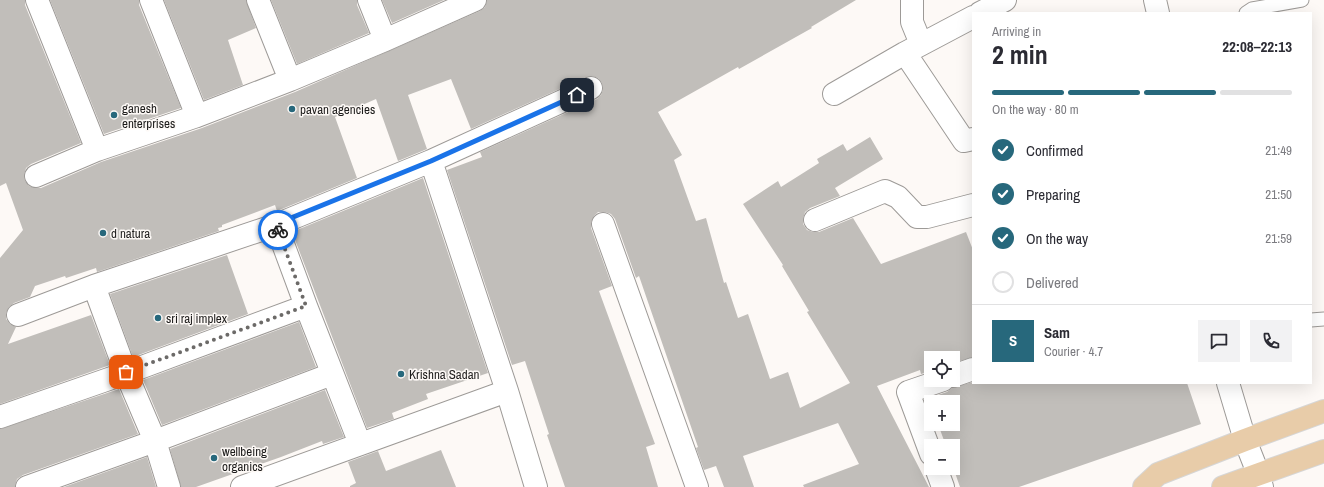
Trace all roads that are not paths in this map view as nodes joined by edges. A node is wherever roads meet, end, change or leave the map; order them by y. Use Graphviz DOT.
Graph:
graph roads {
  1 [pos="37,0"];
  2 [pos="151,0"];
  3 [pos="258,0"];
  4 [pos="369,0"];
  5 [pos="475,0"];
  6 [pos="912,0"];
  7 [pos="1005,0"];
  8 [pos="1155,0"];
  9 [pos="1302,0"];
  10 [pos="982,12"];
  11 [pos="1158,12"];
  12 [pos="1248,12"];
  13 [pos="972,18"];
  14 [pos="385,40"];
  15 [pos="913,48"];
  16 [pos="290,80"];
  17 [pos="591,88"];
  18 [pos="834,94"];
  19 [pos="197,116"];
  20 [pos="972,139"];
  21 [pos="97,150"];
  22 [pos="431,161"];
  23 [pos="36,176"];
  24 [pos="972,205"];
  25 [pos="815,220"];
  26 [pos="276,224"];
  27 [pos="603,224"];
  28 [pos="94,286"];
  29 [pos="306,306"];
  30 [pos="18,315"];
  31 [pos="1324,319"];
  32 [pos="1312,320"];
  33 [pos="972,370"];
  34 [pos="126,372"];
  35 [pos="332,374"];
  36 [pos="960,374"];
  37 [pos="1228,384"];
  38 [pos="924,387"];
  39 [pos="507,391"];
  40 [pos="1324,411"];
  41 [pos="0,417"];
  42 [pos="925,439"];
  43 [pos="1244,440"];
  44 [pos="156,441"];
  45 [pos="360,444"];
  46 [pos="1324,451"];
  47 [pos="939,475"];
  48 [pos="1260,480"];
  49 [pos="27,487"];
  50 [pos="169,487"];
  51 [pos="242,487"];
  52 [pos="536,487"];
  53 [pos="697,487"];
  54 [pos="943,487"];
  55 [pos="1144,487"];
  56 [pos="1223,487"];
  1 -- 21 [label="street"];
  2 -- 19 [label="street"];
  3 -- 16 [label="street"];
  4 -- 14 [label="street"];
  5 -- 14 [label="street"];
  6 -- 15 [label="street"];
  7 -- 10 [label="street"];
  8 -- 11 [label="street"];
  9 -- 12 [label="lane"];
  13 -- 15 [label="street"];
  14 -- 16 [label="street"];
  15 -- 18 [label="street"];
  15 -- 20 [label="street"];
  16 -- 19 [label="street"];
  17 -- 22 [label="street"];
  19 -- 21 [label="street"];
  21 -- 23 [label="street"];
  22 -- 26 [label="street"];
  22 -- 39 [label="street"];
  24 -- 25 [label="street"];
  26 -- 28 [label="street"];
  26 -- 29 [label="street"];
  27 -- 53 [label="street"];
  28 -- 30 [label="street"];
  28 -- 34 [label="street"];
  29 -- 34 [label="street"];
  29 -- 35 [label="street"];
  31 -- 32 [label="lane"];
  33 -- 36 [label="street"];
  34 -- 41 [label="street"];
  34 -- 44 [label="street"];
  35 -- 44 [label="street"];
  35 -- 45 [label="street"];
  37 -- 43 [label="street"];
  38 -- 42 [label="street"];
  39 -- 45 [label="street"];
  39 -- 52 [label="street"];
  40 -- 43 [label="main road"];
  43 -- 48 [label="street"];
  43 -- 55 [label="main road"];
  44 -- 49 [label="street"];
  44 -- 50 [label="street"];
  45 -- 51 [label="street"];
  46 -- 48 [label="main road"];
  47 -- 54 [label="street"];
  48 -- 56 [label="main road"];
}
